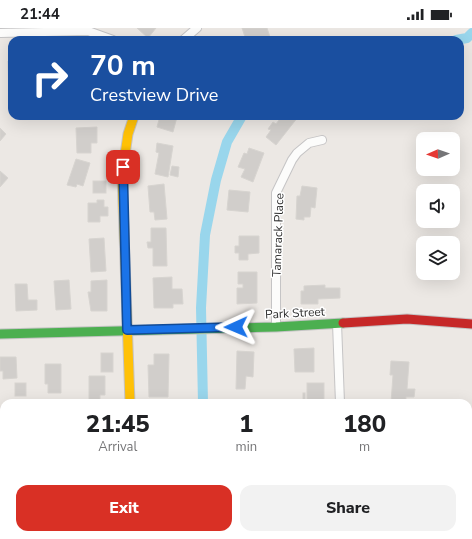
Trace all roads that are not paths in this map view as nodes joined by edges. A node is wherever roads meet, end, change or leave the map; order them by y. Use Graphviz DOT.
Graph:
graph roads {
  1 [pos="197,28"];
  2 [pos="0,33"];
  3 [pos="102,36"];
  4 [pos="188,36"];
  5 [pos="133,120"];
  6 [pos="322,140"];
  7 [pos="337,323"];
  8 [pos="472,324"];
  9 [pos="276,326"];
  10 [pos="127,330"];
  11 [pos="0,334"];
  12 [pos="130,399"];
  13 [pos="340,399"];
  1 -- 4 [label="street"];
  2 -- 3 [label="street"];
  5 -- 10 [label="street"];
  6 -- 9 [label="street, Tamarack Place"];
  7 -- 8 [label="street, Park Street"];
  7 -- 9 [label="street, Park Street"];
  7 -- 13 [label="street"];
  9 -- 10 [label="street, Park Street"];
  10 -- 11 [label="street, Park Street"];
  10 -- 12 [label="street"];
}
